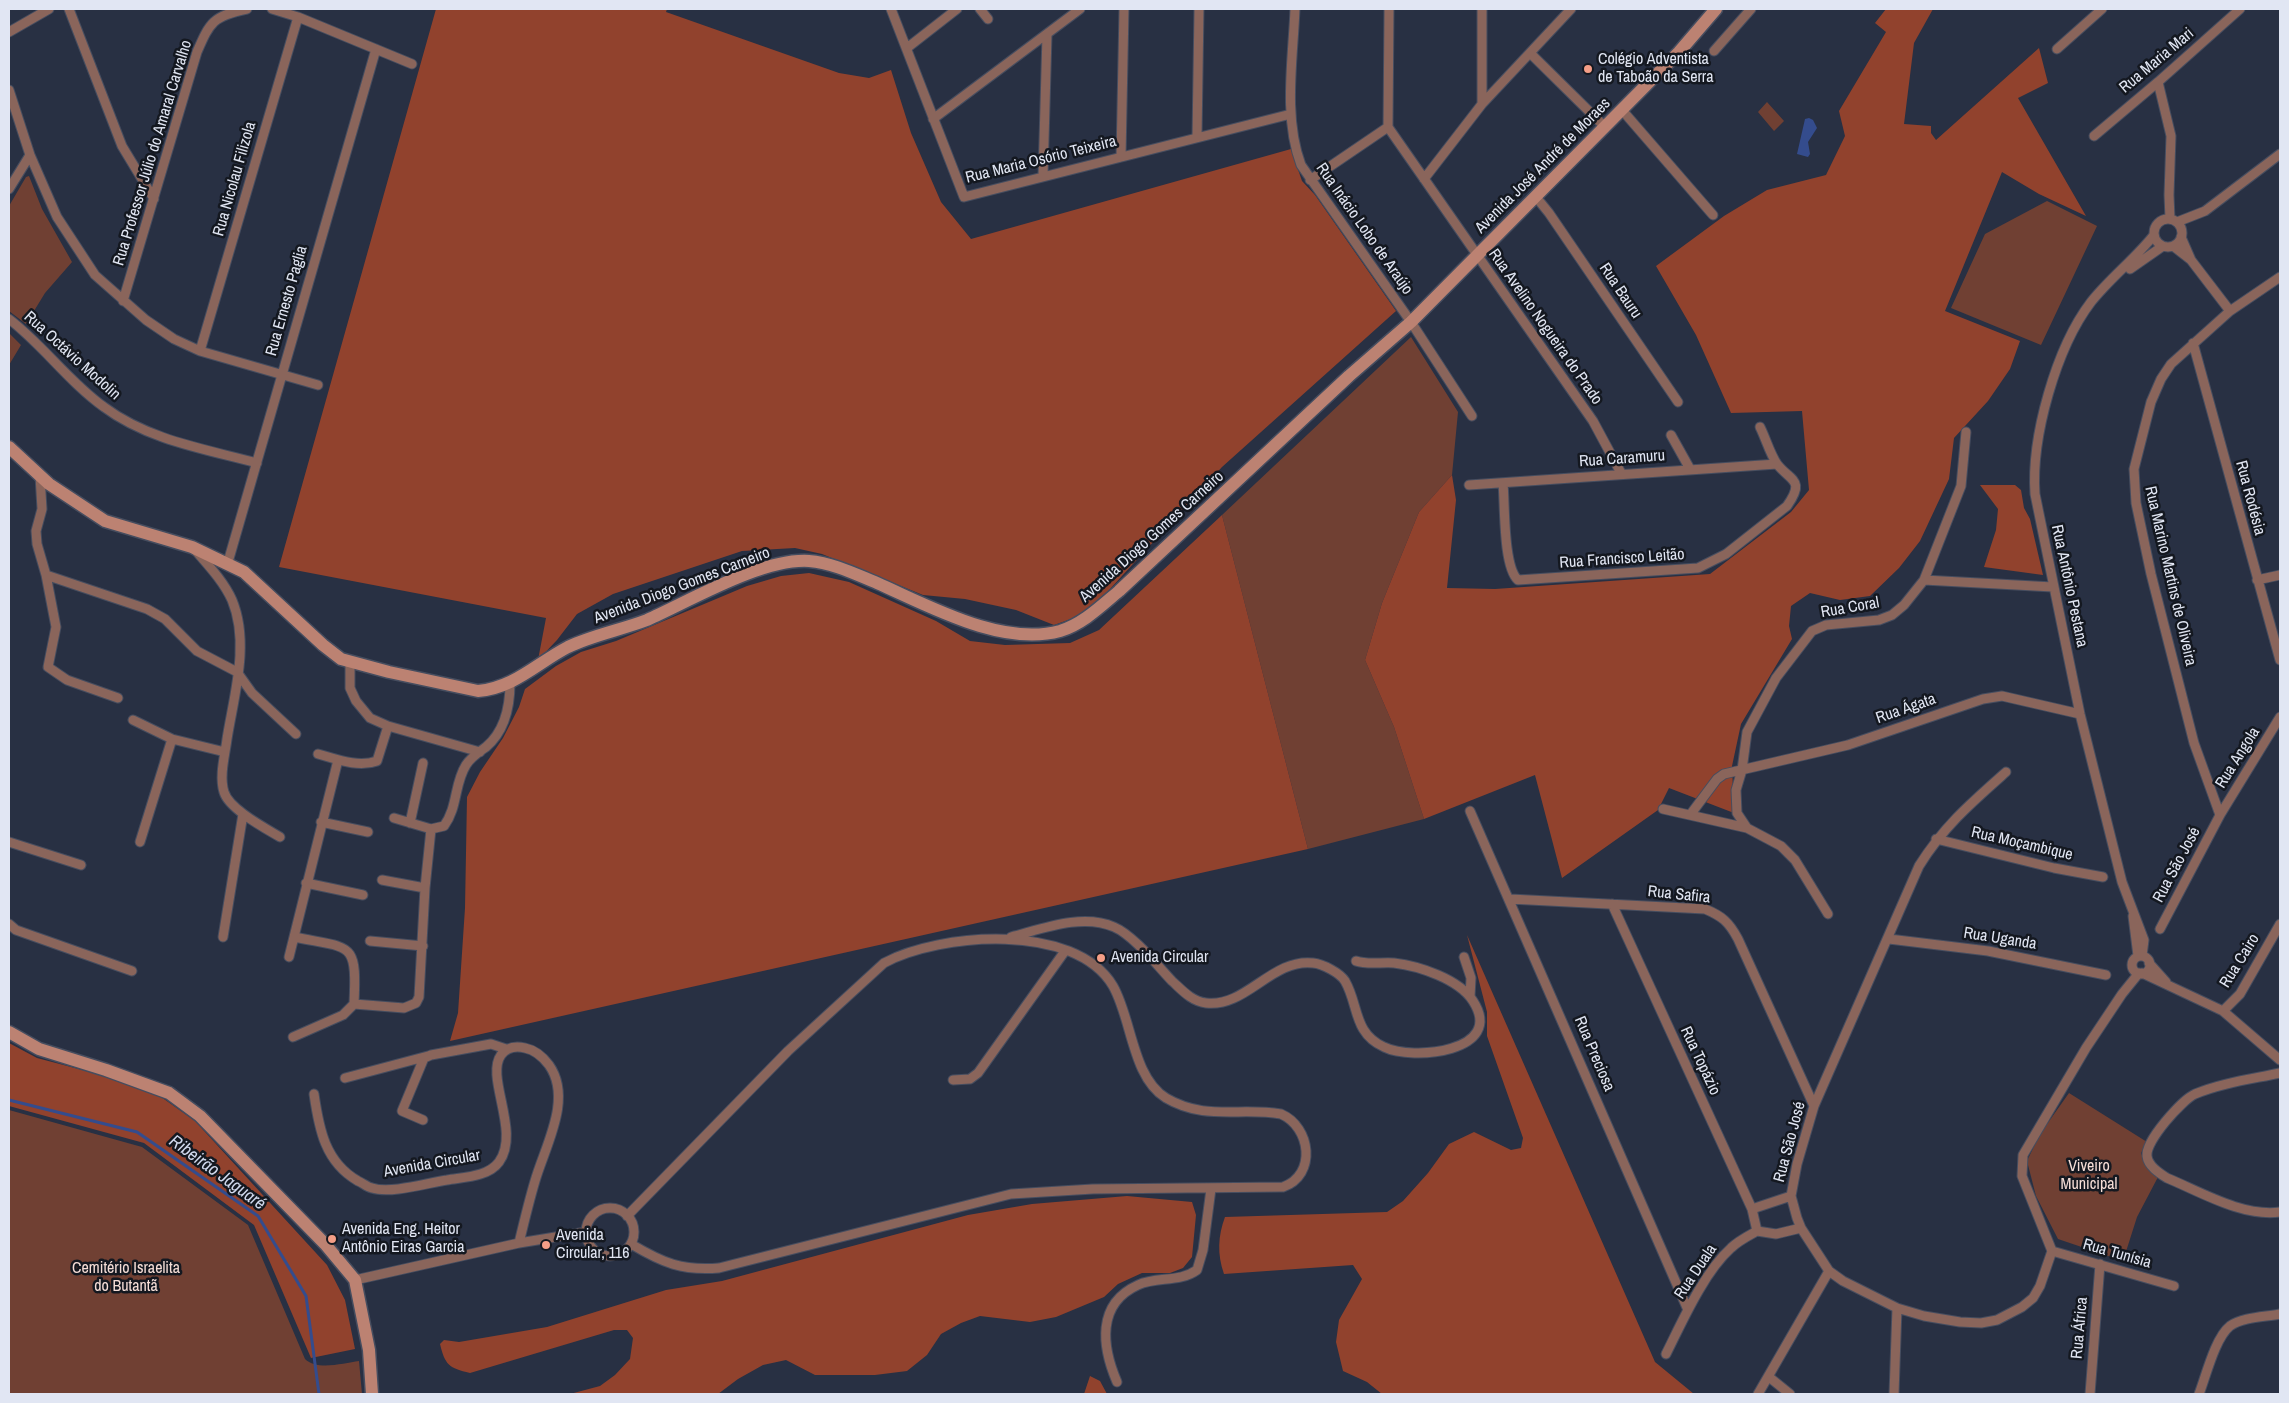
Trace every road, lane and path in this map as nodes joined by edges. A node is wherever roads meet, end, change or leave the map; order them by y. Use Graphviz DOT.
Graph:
graph roads {
  1 [pos="49,9"];
  2 [pos="69,9"];
  3 [pos="218,9"];
  4 [pos="246,9"];
  5 [pos="272,9"];
  6 [pos="891,9"];
  7 [pos="957,9"];
  8 [pos="980,9"];
  9 [pos="1080,9"];
  10 [pos="1124,9"];
  11 [pos="1199,9"];
  12 [pos="1294,9"];
  13 [pos="1389,9"];
  14 [pos="1482,9"];
  15 [pos="1571,9"];
  16 [pos="1716,9"];
  17 [pos="1751,9"];
  18 [pos="2102,9"];
  19 [pos="2240,9"];
  20 [pos="298,17"];
  21 [pos="988,19"];
  22 [pos="208,26"];
  23 [pos="9,32"];
  24 [pos="1047,35"];
  25 [pos="907,48"];
  26 [pos="376,49"];
  27 [pos="2057,50"];
  28 [pos="1714,52"];
  29 [pos="1530,53"];
  30 [pos="412,64"];
  31 [pos="2158,82"];
  32 [pos="9,90"];
  33 [pos="1482,104"];
  34 [pos="1622,110"];
  35 [pos="1291,114"];
  36 [pos="934,119"];
  37 [pos="1606,127"];
  38 [pos="1388,128"];
  39 [pos="2094,136"];
  40 [pos="1196,137"];
  41 [pos="2280,154"];
  42 [pos="30,156"];
  43 [pos="1120,157"];
  44 [pos="1043,176"];
  45 [pos="1424,179"];
  46 [pos="1310,180"];
  47 [pos="9,189"];
  48 [pos="1536,197"];
  49 [pos="154,199"];
  50 [pos="2205,211"];
  51 [pos="1713,215"];
  52 [pos="2170,220"];
  53 [pos="2154,235"];
  54 [pos="2182,235"];
  55 [pos="2168,246"];
  56 [pos="1476,256"];
  57 [pos="2191,260"];
  58 [pos="2280,277"];
  59 [pos="2113,280"];
  60 [pos="123,301"];
  61 [pos="2230,311"];
  62 [pos="9,319"];
  63 [pos="1411,322"];
  64 [pos="2193,343"];
  65 [pos="200,351"];
  66 [pos="281,375"];
  67 [pos="318,385"];
  68 [pos="1678,402"];
  69 [pos="1472,416"];
  70 [pos="1760,427"];
  71 [pos="1966,432"];
  72 [pos="1671,435"];
  73 [pos="9,447"];
  74 [pos="257,463"];
  75 [pos="1777,464"];
  76 [pos="1690,469"];
  77 [pos="1621,473"];
  78 [pos="40,476"];
  79 [pos="1503,483"];
  80 [pos="1469,485"];
  81 [pos="192,546"];
  82 [pos="228,562"];
  83 [pos="46,575"];
  84 [pos="2280,575"];
  85 [pos="1924,580"];
  86 [pos="2257,580"];
  87 [pos="2053,587"];
  88 [pos="2280,660"];
  89 [pos="350,662"];
  90 [pos="237,672"];
  91 [pos="510,683"];
  92 [pos="118,698"];
  93 [pos="2080,714"];
  94 [pos="2280,717"];
  95 [pos="133,720"];
  96 [pos="388,726"];
  97 [pos="296,734"];
  98 [pos="172,739"];
  99 [pos="225,752"];
  100 [pos="480,752"];
  101 [pos="318,754"];
  102 [pos="338,760"];
  103 [pos="423,763"];
  104 [pos="1742,770"];
  105 [pos="2006,772"];
  106 [pos="1663,809"];
  107 [pos="1470,811"];
  108 [pos="243,814"];
  109 [pos="1690,815"];
  110 [pos="2220,815"];
  111 [pos="394,818"];
  112 [pos="321,822"];
  113 [pos="410,823"];
  114 [pos="1747,828"];
  115 [pos="431,829"];
  116 [pos="368,832"];
  117 [pos="280,836"];
  118 [pos="1936,839"];
  119 [pos="9,842"];
  120 [pos="140,842"];
  121 [pos="81,865"];
  122 [pos="2103,876"];
  123 [pos="382,880"];
  124 [pos="306,883"];
  125 [pos="425,888"];
  126 [pos="363,895"];
  127 [pos="1510,900"];
  128 [pos="1612,904"];
  129 [pos="1828,914"];
  130 [pos="9,924"];
  131 [pos="2280,924"];
  132 [pos="2160,929"];
  133 [pos="223,937"];
  134 [pos="294,937"];
  135 [pos="1006,938"];
  136 [pos="1888,939"];
  137 [pos="370,941"];
  138 [pos="423,946"];
  139 [pos="1065,951"];
  140 [pos="1464,956"];
  141 [pos="2140,956"];
  142 [pos="288,957"];
  143 [pos="1356,961"];
  144 [pos="2150,963"];
  145 [pos="132,971"];
  146 [pos="2138,972"];
  147 [pos="2106,975"];
  148 [pos="2168,984"];
  149 [pos="1470,997"];
  150 [pos="354,1004"];
  151 [pos="2223,1011"];
  152 [pos="9,1032"];
  153 [pos="293,1037"];
  154 [pos="506,1049"];
  155 [pos="428,1056"];
  156 [pos="2280,1060"];
  157 [pos="2280,1073"];
  158 [pos="344,1078"];
  159 [pos="954,1080"];
  160 [pos="314,1094"];
  161 [pos="1814,1106"];
  162 [pos="423,1120"];
  163 [pos="1211,1189"];
  164 [pos="1791,1196"];
  165 [pos="1752,1209"];
  166 [pos="2280,1212"];
  167 [pos="628,1216"];
  168 [pos="1801,1228"];
  169 [pos="1757,1231"];
  170 [pos="586,1232"];
  171 [pos="519,1243"];
  172 [pos="631,1244"];
  173 [pos="2052,1251"];
  174 [pos="2100,1264"];
  175 [pos="1829,1271"];
  176 [pos="355,1280"];
  177 [pos="2174,1286"];
  178 [pos="1897,1308"];
  179 [pos="1688,1310"];
  180 [pos="2280,1314"];
  181 [pos="1666,1354"];
  182 [pos="1769,1378"];
  183 [pos="1118,1382"];
  184 [pos="372,1394"];
  185 [pos="1758,1394"];
  186 [pos="1790,1394"];
  187 [pos="1894,1394"];
  188 [pos="2090,1394"];
  189 [pos="2199,1394"];
  1 -- 23 [label="street"];
  2 -- 49 [label="street"];
  3 -- 22 [label="street"];
  4 -- 22 [label="street, Rua Professor Júlio do Amaral Carvalho"];
  5 -- 20 [label="street"];
  6 -- 25 [label="street, Rua Maria Osório Teixeira"];
  7 -- 25 [label="street"];
  8 -- 21 [label="street"];
  9 -- 24 [label="street"];
  10 -- 43 [label="street"];
  11 -- 40 [label="street"];
  12 -- 35 [label="street, Rua Inácio Lobo de Araújo"];
  13 -- 38 [label="street"];
  14 -- 33 [label="street"];
  15 -- 29 [label="street"];
  16 -- 34 [label="street, Avenida José André de Moraes"];
  17 -- 28 [label="street"];
  18 -- 27 [label="street"];
  19 -- 31 [label="street, Rua Maria Mari"];
  20 -- 26 [label="street"];
  20 -- 65 [label="street, Rua Nicolau Filizola"];
  22 -- 49 [label="street, Rua Professor Júlio do Amaral Carvalho"];
  24 -- 36 [label="street"];
  24 -- 44 [label="street"];
  25 -- 36 [label="street, Rua Maria Osório Teixeira"];
  26 -- 30 [label="street"];
  26 -- 66 [label="street, Rua Ernesto Paglia"];
  29 -- 33 [label="street"];
  29 -- 37 [label="street"];
  31 -- 39 [label="street, Rua Maria Mari"];
  31 -- 52 [label="street"];
  32 -- 42 [label="street"];
  33 -- 45 [label="street"];
  34 -- 37 [label="street, Avenida José André de Moraes"];
  34 -- 51 [label="street"];
  35 -- 40 [label="street, Rua Maria Osório Teixeira"];
  35 -- 46 [label="street, Rua Inácio Lobo de Araújo"];
  36 -- 44 [label="street, Rua Maria Osório Teixeira"];
  37 -- 48 [label="street, Avenida José André de Moraes"];
  38 -- 45 [label="street, Rua Avelino Nogueira do Prado"];
  38 -- 46 [label="street"];
  40 -- 43 [label="street, Rua Maria Osório Teixeira"];
  41 -- 50 [label="street"];
  42 -- 47 [label="street"];
  42 -- 60 [label="street"];
  43 -- 44 [label="street, Rua Maria Osório Teixeira"];
  45 -- 56 [label="street, Rua Avelino Nogueira do Prado"];
  46 -- 63 [label="street, Rua Inácio Lobo de Araújo"];
  48 -- 56 [label="street, Avenida José André de Moraes"];
  48 -- 68 [label="street, Rua Bauru"];
  49 -- 60 [label="street, Rua Professor Júlio do Amaral Carvalho"];
  50 -- 52 [label="street"];
  50 -- 54 [label="street"];
  52 -- 53 [label="street, Rua Antônio Pestana"];
  52 -- 54 [label="street"];
  53 -- 55 [label="street"];
  53 -- 59 [label="street, Rua Antônio Pestana"];
  54 -- 55 [label="street, Rua Antônio Pestana"];
  54 -- 57 [label="street"];
  55 -- 57 [label="street"];
  55 -- 59 [label="street, Rua Antônio Pestana"];
  56 -- 63 [label="street, Avenida José André de Moraes"];
  56 -- 77 [label="street, Rua Avelino Nogueira do Prado"];
  57 -- 61 [label="street"];
  58 -- 61 [label="street, Rua Marino Martins de Oliveira"];
  59 -- 87 [label="street, Rua Antônio Pestana"];
  60 -- 65 [label="street"];
  61 -- 64 [label="street, Rua Marino Martins de Oliveira"];
  62 -- 74 [label="street, Rua Octávio Modolin"];
  63 -- 69 [label="street, Rua Inácio Lobo de Araújo"];
  63 -- 91 [label="street, Avenida Diogo Gomes Carneiro"];
  64 -- 86 [label="street, Rua Rodésia"];
  64 -- 110 [label="street, Rua Marino Martins de Oliveira"];
  65 -- 66 [label="street"];
  66 -- 67 [label="street"];
  66 -- 74 [label="street, Rua Ernesto Paglia"];
  70 -- 75 [label="street"];
  71 -- 85 [label="street, Rua Coral"];
  72 -- 76 [label="street"];
  73 -- 78 [label="street, Avenida Diogo Gomes Carneiro"];
  74 -- 82 [label="street, Rua Ernesto Paglia"];
  75 -- 76 [label="street, Rua Caramuru"];
  75 -- 79 [label="street, Rua Francisco Leitão"];
  76 -- 77 [label="street, Rua Caramuru"];
  77 -- 79 [label="street, Rua Caramuru"];
  78 -- 81 [label="street, Avenida Diogo Gomes Carneiro"];
  78 -- 83 [label="street"];
  79 -- 80 [label="street, Rua Caramuru"];
  81 -- 82 [label="street, Avenida Diogo Gomes Carneiro"];
  81 -- 90 [label="street"];
  82 -- 89 [label="street, Avenida Diogo Gomes Carneiro"];
  83 -- 90 [label="street"];
  83 -- 92 [label="street"];
  84 -- 86 [label="street"];
  85 -- 87 [label="street"];
  85 -- 104 [label="street, Rua Coral"];
  86 -- 88 [label="street, Rua Rodésia"];
  87 -- 93 [label="street, Rua Antônio Pestana"];
  89 -- 91 [label="street, Avenida Diogo Gomes Carneiro"];
  89 -- 96 [label="street"];
  90 -- 97 [label="street"];
  90 -- 99 [label="street"];
  91 -- 100 [label="street"];
  93 -- 104 [label="street, Rua Ágata"];
  93 -- 141 [label="street, Rua Antônio Pestana"];
  94 -- 110 [label="street, Rua Angola"];
  95 -- 98 [label="street"];
  96 -- 100 [label="street"];
  96 -- 102 [label="street"];
  98 -- 99 [label="street"];
  98 -- 120 [label="street"];
  99 -- 108 [label="street"];
  100 -- 115 [label="street"];
  101 -- 102 [label="street"];
  102 -- 112 [label="street"];
  103 -- 113 [label="street"];
  104 -- 109 [label="street"];
  104 -- 114 [label="street, Rua Coral"];
  105 -- 118 [label="street, Rua São José"];
  106 -- 109 [label="street"];
  107 -- 127 [label="street, Rua Preciosa"];
  108 -- 117 [label="street"];
  108 -- 133 [label="street"];
  109 -- 114 [label="street"];
  110 -- 132 [label="street, Rua São José"];
  111 -- 113 [label="street"];
  112 -- 116 [label="street"];
  112 -- 124 [label="street"];
  113 -- 115 [label="street"];
  114 -- 129 [label="street"];
  115 -- 125 [label="street"];
  118 -- 122 [label="street, Rua Moçambique"];
  118 -- 136 [label="street, Rua São José"];
  119 -- 121 [label="street"];
  123 -- 125 [label="street"];
  124 -- 126 [label="street"];
  124 -- 134 [label="street"];
  125 -- 138 [label="street"];
  127 -- 128 [label="street, Rua Safira"];
  127 -- 179 [label="street, Rua Preciosa"];
  128 -- 161 [label="street, Rua Safira"];
  128 -- 165 [label="street, Rua Topázio"];
  130 -- 145 [label="street"];
  131 -- 151 [label="street, Rua Cairo"];
  134 -- 142 [label="street"];
  134 -- 150 [label="street"];
  135 -- 139 [label="street"];
  135 -- 149 [label="street"];
  135 -- 167 [label="street"];
  136 -- 147 [label="street, Rua Uganda"];
  136 -- 161 [label="street, Rua São José"];
  137 -- 138 [label="street"];
  138 -- 150 [label="street"];
  139 -- 159 [label="street"];
  139 -- 163 [label="street"];
  140 -- 149 [label="street"];
  141 -- 144 [label="street"];
  141 -- 146 [label="street"];
  143 -- 149 [label="street"];
  144 -- 146 [label="street"];
  144 -- 148 [label="street"];
  146 -- 148 [label="street"];
  146 -- 173 [label="street"];
  148 -- 151 [label="street"];
  150 -- 153 [label="street"];
  151 -- 156 [label="street"];
  152 -- 176 [label="street"];
  154 -- 155 [label="street"];
  154 -- 160 [label="street, Avenida Circular"];
  154 -- 171 [label="street"];
  155 -- 158 [label="street"];
  155 -- 162 [label="street"];
  157 -- 166 [label="street"];
  161 -- 164 [label="street, Rua São José"];
  163 -- 172 [label="street"];
  163 -- 183 [label="street"];
  164 -- 165 [label="street"];
  164 -- 168 [label="street, Rua São José"];
  165 -- 169 [label="street, Rua Topázio"];
  167 -- 170 [label="street"];
  167 -- 172 [label="street"];
  168 -- 169 [label="street"];
  168 -- 175 [label="street, Rua São José"];
  169 -- 179 [label="street, Rua Duala"];
  170 -- 171 [label="street"];
  170 -- 172 [label="street"];
  171 -- 176 [label="street"];
  173 -- 174 [label="street, Rua Tunísia"];
  173 -- 178 [label="street, Rua São José"];
  174 -- 177 [label="street, Rua Tunísia"];
  174 -- 188 [label="street, Rua África"];
  175 -- 178 [label="street, Rua São José"];
  175 -- 182 [label="street"];
  176 -- 184 [label="street"];
  178 -- 187 [label="street"];
  179 -- 181 [label="street, Rua Duala"];
  180 -- 189 [label="street"];
  182 -- 185 [label="street"];
  182 -- 186 [label="street"];
}
